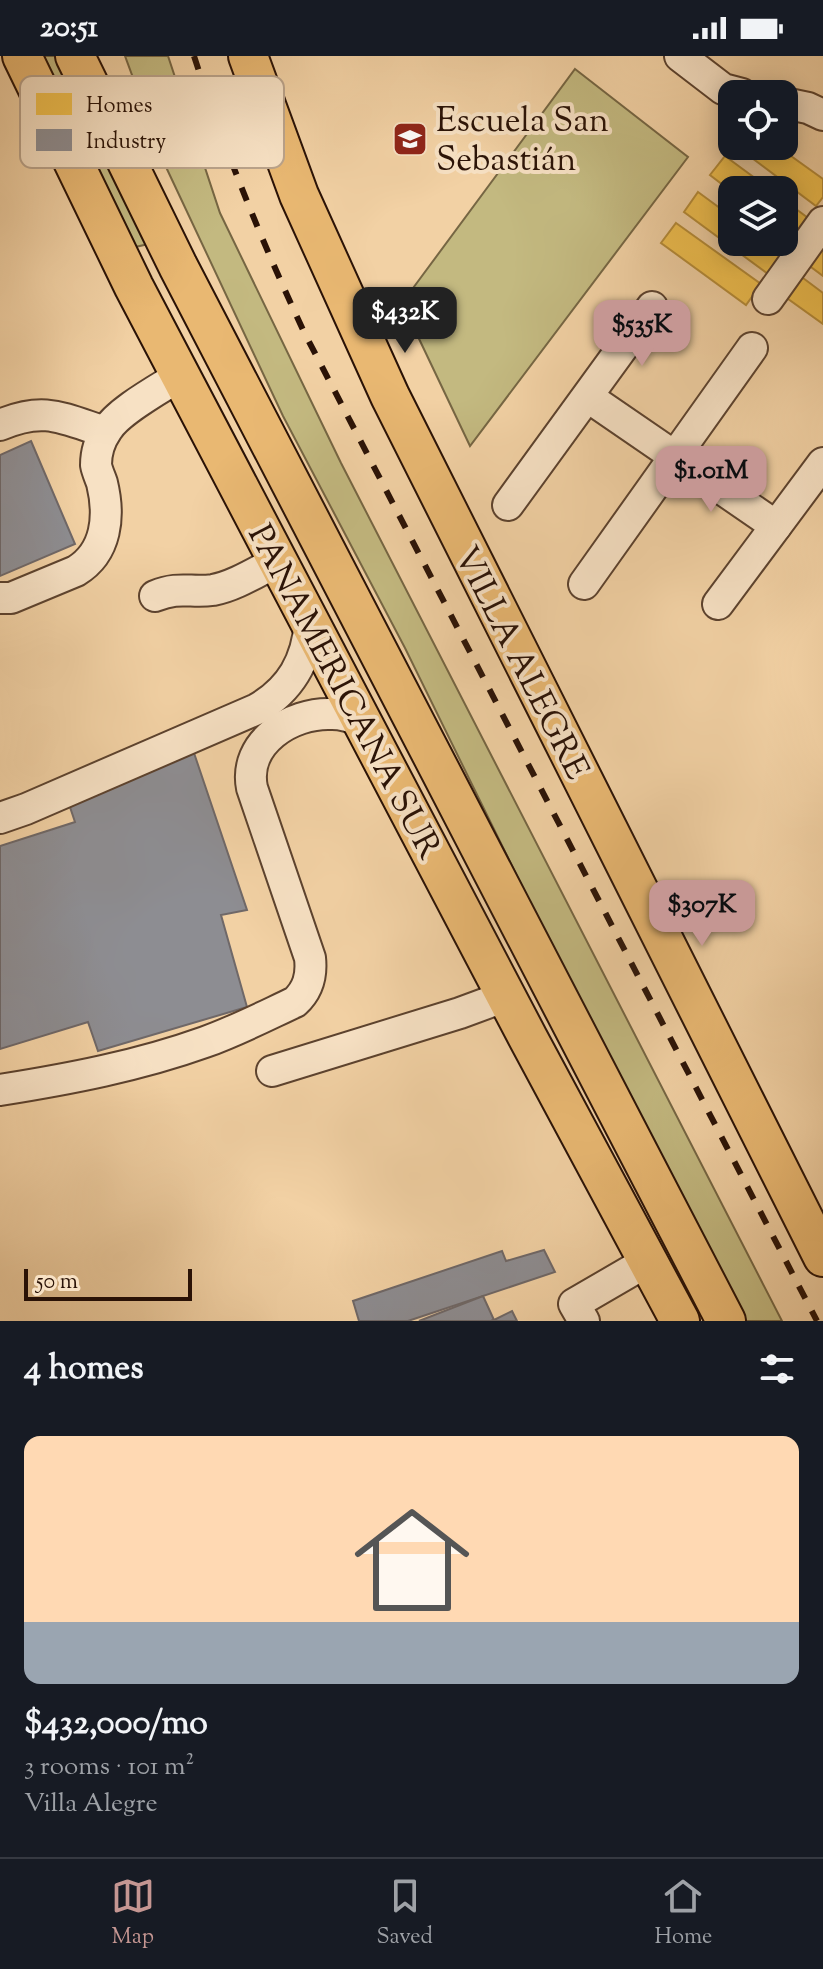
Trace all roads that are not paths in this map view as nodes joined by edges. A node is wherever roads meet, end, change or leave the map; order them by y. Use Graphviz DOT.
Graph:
graph roads {
  1 [pos="22,56"];
  2 [pos="75,56"];
  3 [pos="94,56"];
  4 [pos="248,56"];
  5 [pos="688,58"];
  6 [pos="32,76"];
  7 [pos="85,76"];
  8 [pos="100,76"];
  9 [pos="255,76"];
  10 [pos="718,85"];
  11 [pos="798,106"];
  12 [pos="823,115"];
  13 [pos="284,154"];
  14 [pos="76,168"];
  15 [pos="129,168"];
  16 [pos="823,222"];
  17 [pos="178,266"];
  18 [pos="134,287"];
  19 [pos="768,299"];
  20 [pos="652,307"];
  21 [pos="752,348"];
  22 [pos="181,375"];
  23 [pos="588,397"];
  24 [pos="0,425"];
  25 [pos="105,432"];
  26 [pos="676,457"];
  27 [pos="820,473"];
  28 [pos="508,505"];
  29 [pos="776,526"];
  30 [pos="278,561"];
  31 [pos="584,584"];
  32 [pos="155,596"];
  33 [pos="0,598"];
  34 [pos="718,604"];
  35 [pos="310,622"];
  36 [pos="232,719"];
  37 [pos="362,721"];
  38 [pos="252,763"];
  39 [pos="0,818"];
  40 [pos="506,996"];
  41 [pos="272,1071"];
  42 [pos="0,1090"];
  43 [pos="814,1222"];
  44 [pos="823,1257"];
  45 [pos="648,1261"];
  46 [pos="584,1321"];
  47 [pos="680,1321"];
  48 [pos="726,1321"];
  1 -- 6 [label="main road, PANAMERICANA SUR"];
  2 -- 7 [label="main road, PANAMERICANA SUR"];
  3 -- 8 [label="main road"];
  4 -- 9 [label="main road, VILLA ALEGRE"];
  5 -- 10 [label="street"];
  11 -- 12 [label="street"];
  13 -- 43 [label="main road, VILLA ALEGRE"];
  14 -- 18 [label="main road, PANAMERICANA SUR"];
  15 -- 17 [label="main road, PANAMERICANA SUR"];
  16 -- 19 [label="street"];
  17 -- 18 [label="main road"];
  17 -- 48 [label="main road, PANAMERICANA SUR"];
  18 -- 22 [label="main road, PANAMERICANA SUR"];
  20 -- 23 [label="street"];
  21 -- 26 [label="street"];
  22 -- 25 [label="street"];
  22 -- 30 [label="main road, PANAMERICANA SUR"];
  23 -- 26 [label="street"];
  23 -- 28 [label="street"];
  24 -- 25 [label="street"];
  25 -- 33 [label="street"];
  26 -- 29 [label="street"];
  26 -- 31 [label="street"];
  27 -- 29 [label="street"];
  29 -- 34 [label="street"];
  30 -- 32 [label="street"];
  30 -- 35 [label="main road, PANAMERICANA SUR"];
  35 -- 36 [label="street"];
  35 -- 37 [label="main road, PANAMERICANA SUR"];
  36 -- 38 [label="street"];
  36 -- 39 [label="street"];
  37 -- 38 [label="street"];
  37 -- 40 [label="main road, PANAMERICANA SUR"];
  38 -- 42 [label="street"];
  40 -- 41 [label="street"];
  40 -- 45 [label="main road, PANAMERICANA SUR"];
  43 -- 44 [label="main road, VILLA ALEGRE"];
  45 -- 46 [label="street"];
  45 -- 47 [label="main road, PANAMERICANA SUR"];
}
